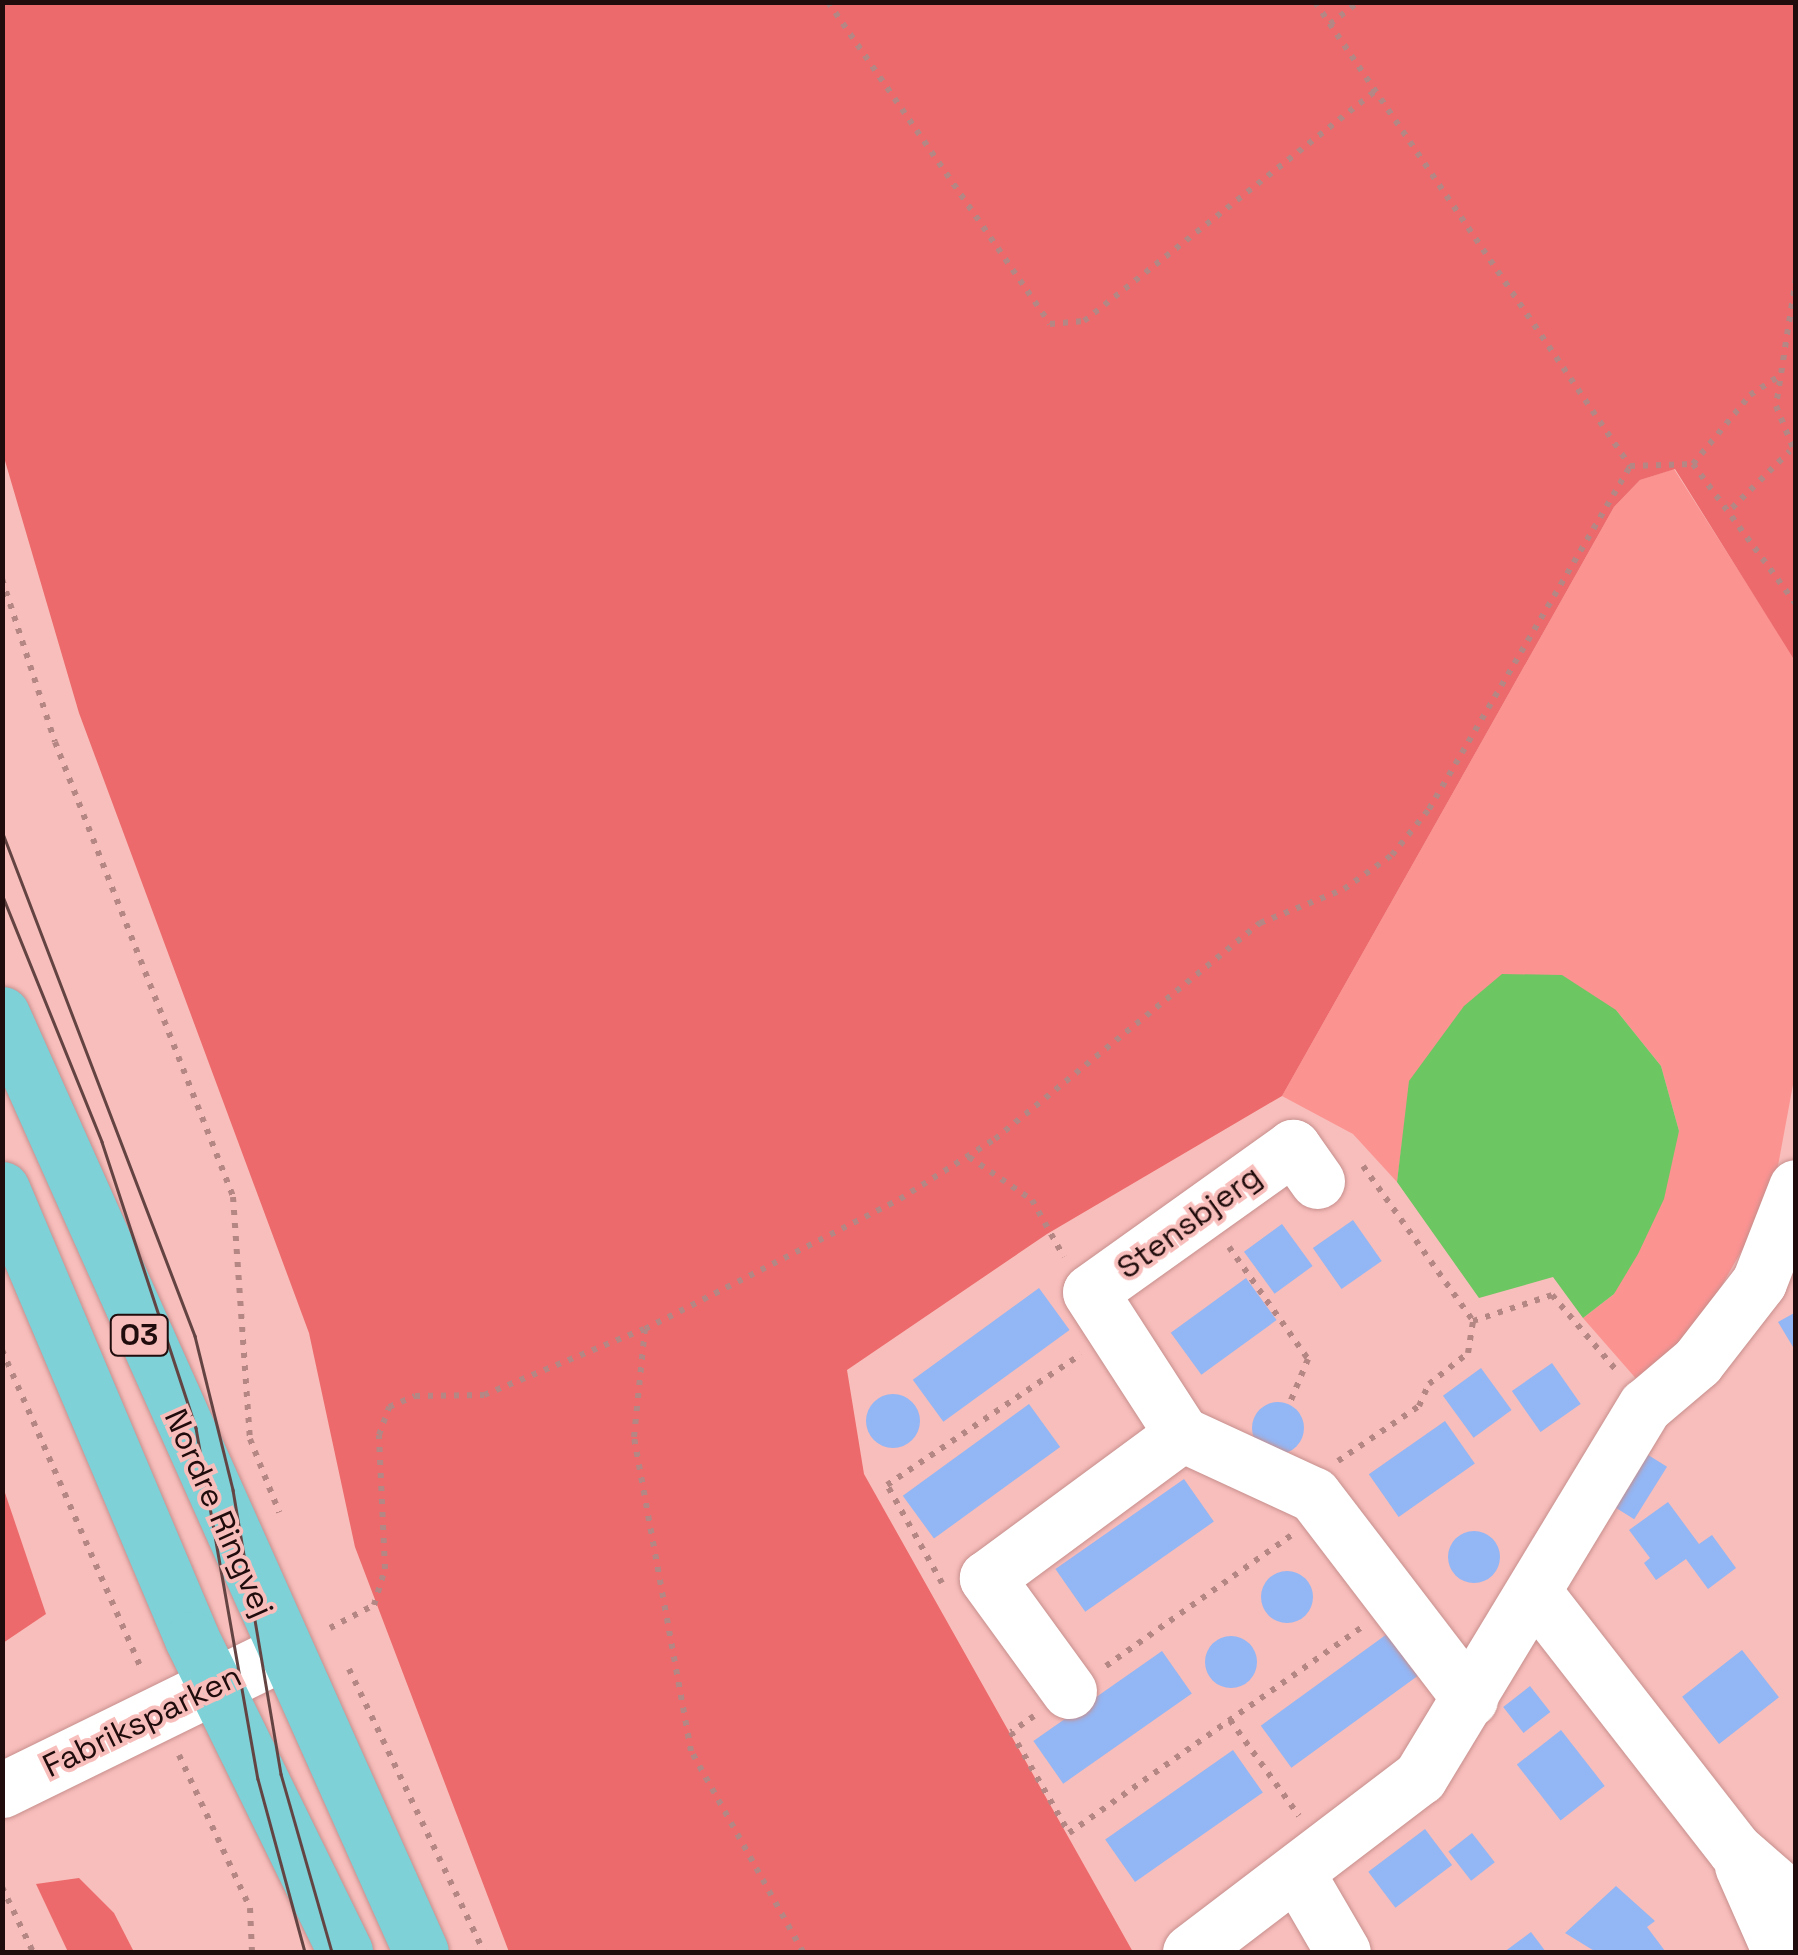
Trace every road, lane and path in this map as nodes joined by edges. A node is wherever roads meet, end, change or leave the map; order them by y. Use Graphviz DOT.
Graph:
graph roads {
  1 [pos="828,2"];
  2 [pos="1315,2"];
  3 [pos="1358,2"];
  4 [pos="1330,24"];
  5 [pos="1375,91"];
  6 [pos="1796,278"];
  7 [pos="1778,377"];
  8 [pos="1793,453"];
  9 [pos="1693,464"];
  10 [pos="1630,466"];
  11 [pos="1732,508"];
  12 [pos="2,579"];
  13 [pos="1796,604"];
  14 [pos="2,1014"];
  15 [pos="968,1157"];
  16 [pos="1318,1181"];
  17 [pos="2,1188"];
  18 [pos="1790,1207"];
  19 [pos="1047,1234"];
  20 [pos="1232,1236"];
  21 [pos="1228,1246"];
  22 [pos="1222,1256"];
  23 [pos="1474,1322"];
  24 [pos="645,1329"];
  25 [pos="1114,1330"];
  26 [pos="2,1350"];
  27 [pos="1289,1405"];
  28 [pos="1646,1406"];
  29 [pos="1182,1434"];
  30 [pos="1320,1504"];
  31 [pos="287,1532"];
  32 [pos="987,1578"];
  33 [pos="1534,1592"];
  34 [pos="1396,1603"];
  35 [pos="324,1616"];
  36 [pos="330,1628"];
  37 [pos="338,1645"];
  38 [pos="282,1653"];
  39 [pos="346,1661"];
  40 [pos="212,1684"];
  41 [pos="1069,1691"];
  42 [pos="1470,1700"];
  43 [pos="160,1712"];
  44 [pos="1230,1720"];
  45 [pos="2,1790"];
  46 [pos="1735,1850"];
  47 [pos="1310,1862"];
  48 [pos="2,1887"];
  49 [pos="1796,1904"];
  50 [pos="33,1952"];
  51 [pos="252,1952"];
  52 [pos="345,1952"];
  53 [pos="421,1952"];
  54 [pos="484,1952"];
  55 [pos="803,1952"];
  56 [pos="1190,1952"];
  57 [pos="1342,1952"];
  58 [pos="1780,1952"];
  1 -- 5 [label="path"];
  2 -- 4 [label="path"];
  3 -- 4 [label="path"];
  4 -- 5 [label="path"];
  5 -- 10 [label="path"];
  6 -- 7 [label="path"];
  7 -- 8 [label="path"];
  7 -- 9 [label="path"];
  8 -- 11 [label="path"];
  9 -- 10 [label="path"];
  9 -- 11 [label="path"];
  10 -- 15 [label="path"];
  11 -- 13 [label="path"];
  12 -- 31 [label="path"];
  14 -- 38 [label="main road, Nordre Ringvej / O3"];
  15 -- 19 [label="path"];
  15 -- 24 [label="path"];
  16 -- 23 [label="path"];
  16 -- 25 [label="street, Stensbjerg"];
  17 -- 40 [label="main road, O3"];
  18 -- 28 [label="street"];
  20 -- 21 [label="path"];
  21 -- 22 [label="path"];
  21 -- 27 [label="path"];
  23 -- 28 [label="path"];
  23 -- 30 [label="path"];
  24 -- 36 [label="path"];
  24 -- 55 [label="path"];
  25 -- 29 [label="street, Stensbjerg"];
  25 -- 32 [label="path"];
  26 -- 43 [label="path"];
  28 -- 33 [label="street"];
  29 -- 30 [label="street"];
  29 -- 32 [label="street"];
  30 -- 34 [label="street"];
  30 -- 41 [label="path"];
  32 -- 41 [label="street"];
  33 -- 42 [label="street"];
  33 -- 46 [label="street"];
  34 -- 42 [label="street"];
  34 -- 44 [label="path"];
  35 -- 36 [label="path"];
  36 -- 37 [label="path"];
  38 -- 40 [label="street, Fabriksparken"];
  38 -- 53 [label="main road, Nordre Ringvej / O3"];
  39 -- 54 [label="path"];
  40 -- 43 [label="street, Fabriksparken"];
  40 -- 52 [label="main road, O3"];
  41 -- 44 [label="path"];
  42 -- 47 [label="street"];
  43 -- 45 [label="street, Fabriksparken"];
  43 -- 51 [label="path"];
  44 -- 47 [label="path"];
  46 -- 49 [label="street"];
  46 -- 58 [label="street"];
  47 -- 56 [label="street"];
  47 -- 57 [label="street"];
  48 -- 50 [label="path"];
}
